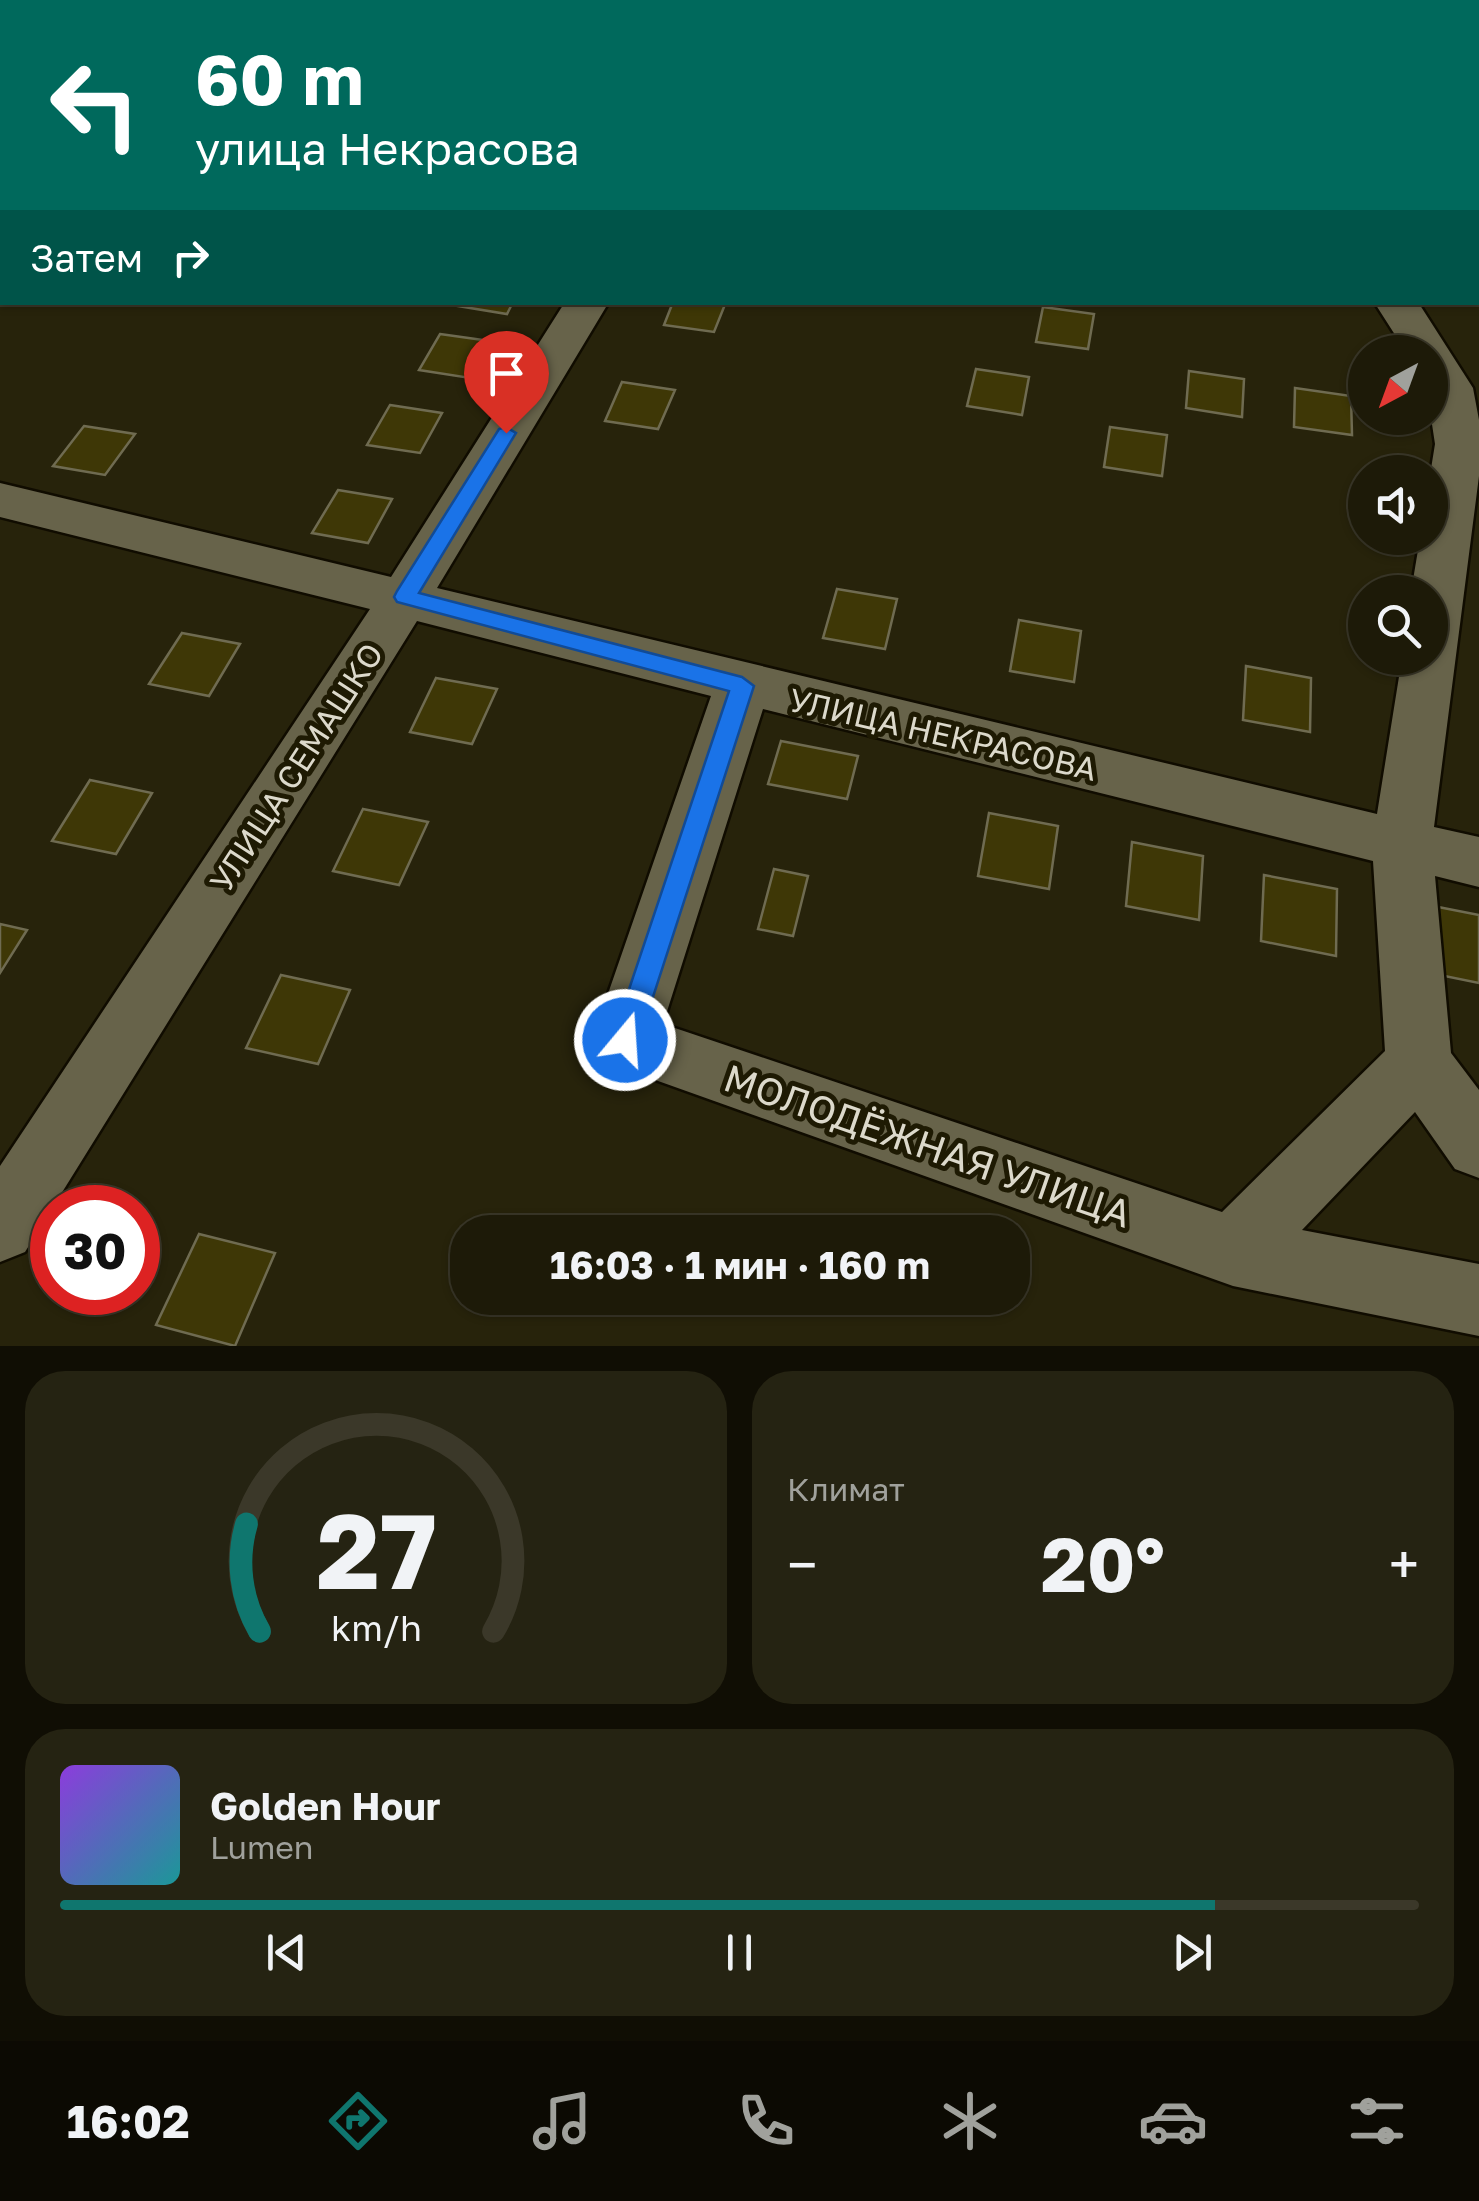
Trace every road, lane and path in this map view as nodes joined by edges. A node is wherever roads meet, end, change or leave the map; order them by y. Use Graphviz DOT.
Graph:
graph roads {
  1 [pos="585,305"];
  2 [pos="1398,305"];
  3 [pos="1420,335"];
  4 [pos="1448,377"];
  5 [pos="0,500"];
  6 [pos="1440,575"];
  7 [pos="405,597"];
  8 [pos="1426,675"];
  9 [pos="742,686"];
  10 [pos="1402,844"];
  11 [pos="1479,862"];
  12 [pos="1419,1062"];
  13 [pos="1479,1146"];
  14 [pos="0,1228"];
  15 [pos="1232,1251"];
  16 [pos="1479,1300"];
  1 -- 7 [label="street, УЛИЦА СЕМАШКО"];
  2 -- 3 [label="street"];
  4 -- 6 [label="street"];
  5 -- 7 [label="street, УЛИЦА НЕКРАСОВА"];
  7 -- 9 [label="street, УЛИЦА НЕКРАСОВА"];
  7 -- 14 [label="street, УЛИЦА СЕМАШКО"];
  8 -- 10 [label="street"];
  9 -- 10 [label="street, УЛИЦА НЕКРАСОВА"];
  9 -- 15 [label="street, МОЛОДЁЖНАЯ УЛИЦА"];
  10 -- 11 [label="street, УЛИЦА НЕКРАСОВА"];
  10 -- 12 [label="street"];
  12 -- 13 [label="street"];
  12 -- 15 [label="street"];
  15 -- 16 [label="street, МОЛОДЁЖНАЯ УЛИЦА"];
}
